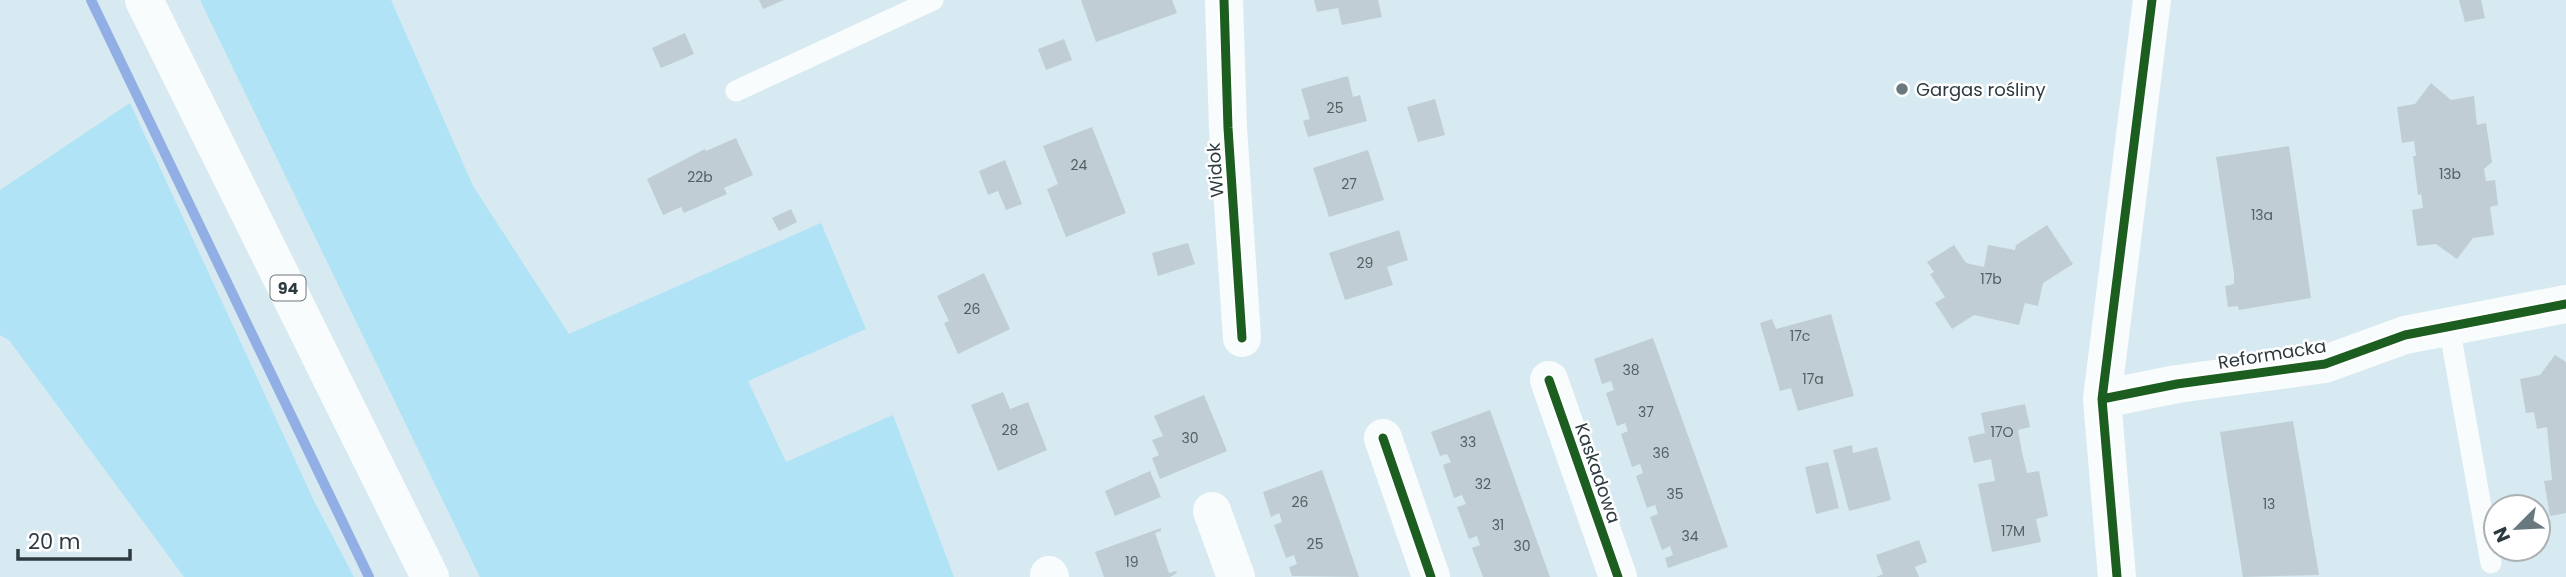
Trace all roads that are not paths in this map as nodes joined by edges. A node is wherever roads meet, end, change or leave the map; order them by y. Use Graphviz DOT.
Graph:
graph roads {
  1 [pos="144,0"];
  2 [pos="933,0"];
  3 [pos="1224,0"];
  4 [pos="2152,0"];
  5 [pos="736,92"];
  6 [pos="2566,304"];
  7 [pos="2449,326"];
  8 [pos="1242,338"];
  9 [pos="1549,380"];
  10 [pos="2102,399"];
  11 [pos="1383,438"];
  12 [pos="1212,511"];
  13 [pos="2491,564"];
  14 [pos="430,577"];
  15 [pos="1236,577"];
  16 [pos="1431,577"];
  17 [pos="1618,577"];
  18 [pos="2117,577"];
  1 -- 14 [label="street, 94"];
  2 -- 5 [label="lane"];
  3 -- 8 [label="street, Widok"];
  4 -- 10 [label="street"];
  6 -- 7 [label="street, Reformacka"];
  7 -- 10 [label="street, Reformacka"];
  7 -- 13 [label="lane"];
  9 -- 17 [label="street, Kaskadowa"];
  10 -- 18 [label="street"];
  11 -- 16 [label="street"];
  12 -- 15 [label="street"];
}
